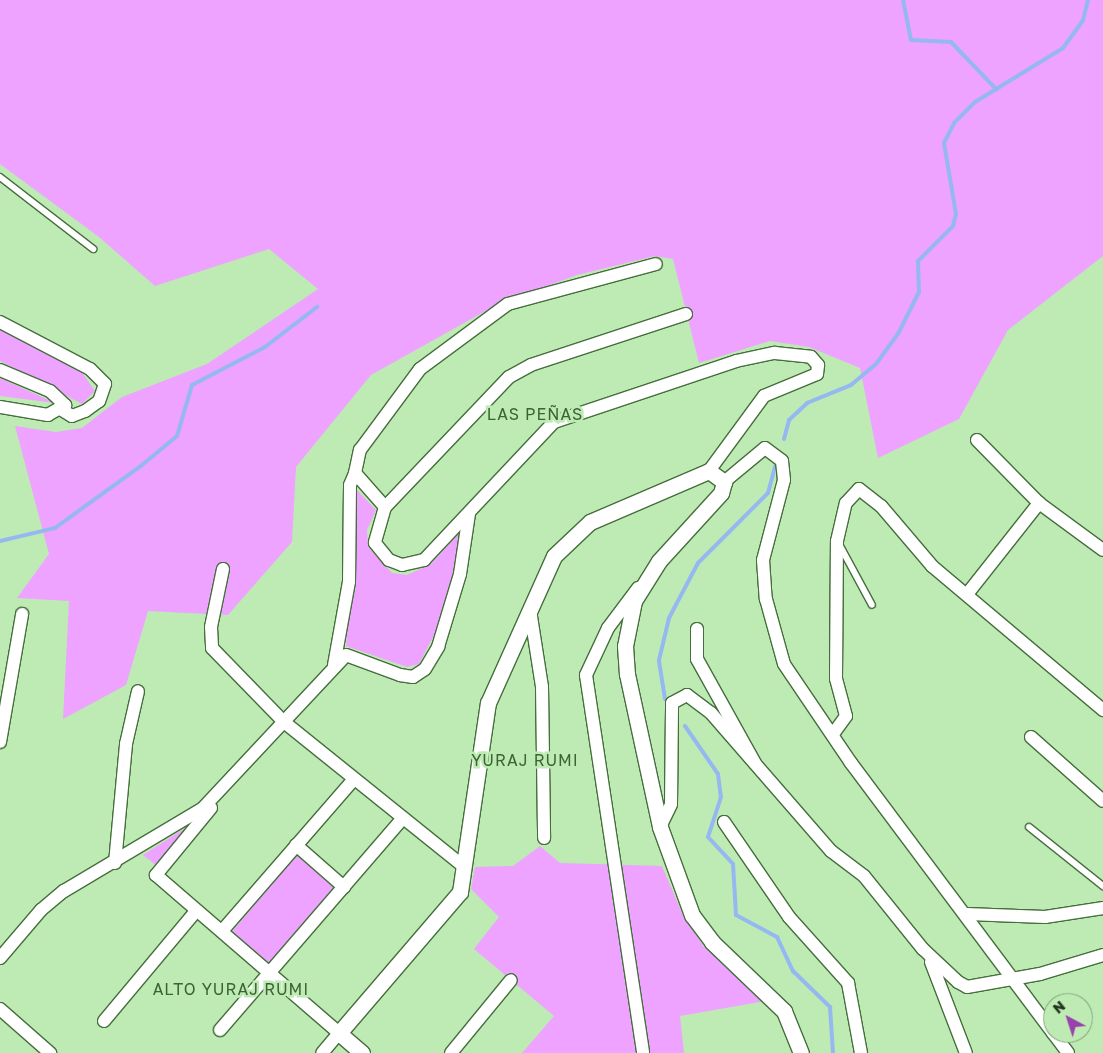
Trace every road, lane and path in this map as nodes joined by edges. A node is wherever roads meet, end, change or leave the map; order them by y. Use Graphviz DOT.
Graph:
graph roads {
  1 [pos="0,177"];
  2 [pos="93,249"];
  3 [pos="656,264"];
  4 [pos="686,314"];
  5 [pos="0,322"];
  6 [pos="0,370"];
  7 [pos="0,407"];
  8 [pos="62,410"];
  9 [pos="977,440"];
  10 [pos="709,471"];
  11 [pos="355,474"];
  12 [pos="724,482"];
  13 [pos="1039,503"];
  14 [pos="385,507"];
  15 [pos="469,514"];
  16 [pos="837,541"];
  17 [pos="1103,550"];
  18 [pos="222,569"];
  19 [pos="643,584"];
  20 [pos="968,593"];
  21 [pos="872,605"];
  22 [pos="530,610"];
  23 [pos="22,614"];
  24 [pos="698,629"];
  25 [pos="334,665"];
  26 [pos="138,691"];
  27 [pos="1103,710"];
  28 [pos="284,722"];
  29 [pos="833,734"];
  30 [pos="1031,737"];
  31 [pos="0,742"];
  32 [pos="757,770"];
  33 [pos="354,779"];
  34 [pos="233,781"];
  35 [pos="1103,800"];
  36 [pos="403,818"];
  37 [pos="724,822"];
  38 [pos="660,827"];
  39 [pos="1029,827"];
  40 [pos="544,838"];
  41 [pos="296,845"];
  42 [pos="115,862"];
  43 [pos="463,866"];
  44 [pos="1103,886"];
  45 [pos="344,887"];
  46 [pos="1103,908"];
  47 [pos="196,911"];
  48 [pos="967,914"];
  49 [pos="222,931"];
  50 [pos="923,949"];
  51 [pos="1103,955"];
  52 [pos="0,958"];
  53 [pos="269,972"];
  54 [pos="1014,978"];
  55 [pos="511,980"];
  56 [pos="0,1009"];
  57 [pos="1043,1019"];
  58 [pos="104,1020"];
  59 [pos="220,1030"];
  60 [pos="339,1033"];
  61 [pos="50,1053"];
  62 [pos="322,1053"];
  63 [pos="362,1053"];
  64 [pos="451,1053"];
  65 [pos="643,1053"];
  66 [pos="801,1053"];
  67 [pos="861,1053"];
  68 [pos="966,1053"];
  1 -- 2 [label="lane"];
  3 -- 11 [label="street"];
  4 -- 14 [label="street"];
  5 -- 8 [label="street"];
  6 -- 8 [label="street"];
  7 -- 8 [label="street"];
  9 -- 13 [label="street"];
  10 -- 12 [label="street"];
  10 -- 15 [label="street"];
  10 -- 22 [label="street"];
  11 -- 14 [label="street"];
  11 -- 25 [label="street"];
  12 -- 19 [label="street"];
  12 -- 29 [label="street"];
  13 -- 17 [label="street"];
  13 -- 20 [label="street"];
  14 -- 15 [label="street"];
  15 -- 25 [label="street"];
  16 -- 20 [label="street"];
  16 -- 21 [label="lane"];
  16 -- 29 [label="street"];
  18 -- 28 [label="street"];
  19 -- 38 [label="street"];
  19 -- 65 [label="street"];
  20 -- 27 [label="street"];
  22 -- 40 [label="street"];
  22 -- 43 [label="street"];
  23 -- 31 [label="street"];
  24 -- 32 [label="street"];
  25 -- 28 [label="street"];
  26 -- 42 [label="street"];
  28 -- 33 [label="street"];
  28 -- 34 [label="street"];
  29 -- 48 [label="street"];
  30 -- 35 [label="street"];
  32 -- 38 [label="street"];
  32 -- 50 [label="street"];
  33 -- 36 [label="street"];
  33 -- 41 [label="street"];
  34 -- 42 [label="street"];
  34 -- 47 [label="street"];
  36 -- 43 [label="street"];
  36 -- 45 [label="street"];
  37 -- 67 [label="street"];
  38 -- 66 [label="street"];
  39 -- 44 [label="lane"];
  41 -- 45 [label="street"];
  41 -- 49 [label="street"];
  42 -- 52 [label="street"];
  43 -- 60 [label="street"];
  45 -- 53 [label="street"];
  46 -- 48 [label="street"];
  47 -- 49 [label="street"];
  47 -- 58 [label="street"];
  48 -- 54 [label="street"];
  49 -- 53 [label="street"];
  50 -- 54 [label="street"];
  50 -- 68 [label="street"];
  51 -- 54 [label="street"];
  53 -- 59 [label="street"];
  53 -- 60 [label="street"];
  54 -- 57 [label="street"];
  55 -- 64 [label="street"];
  56 -- 61 [label="street"];
  60 -- 62 [label="street"];
  60 -- 63 [label="street"];
}
